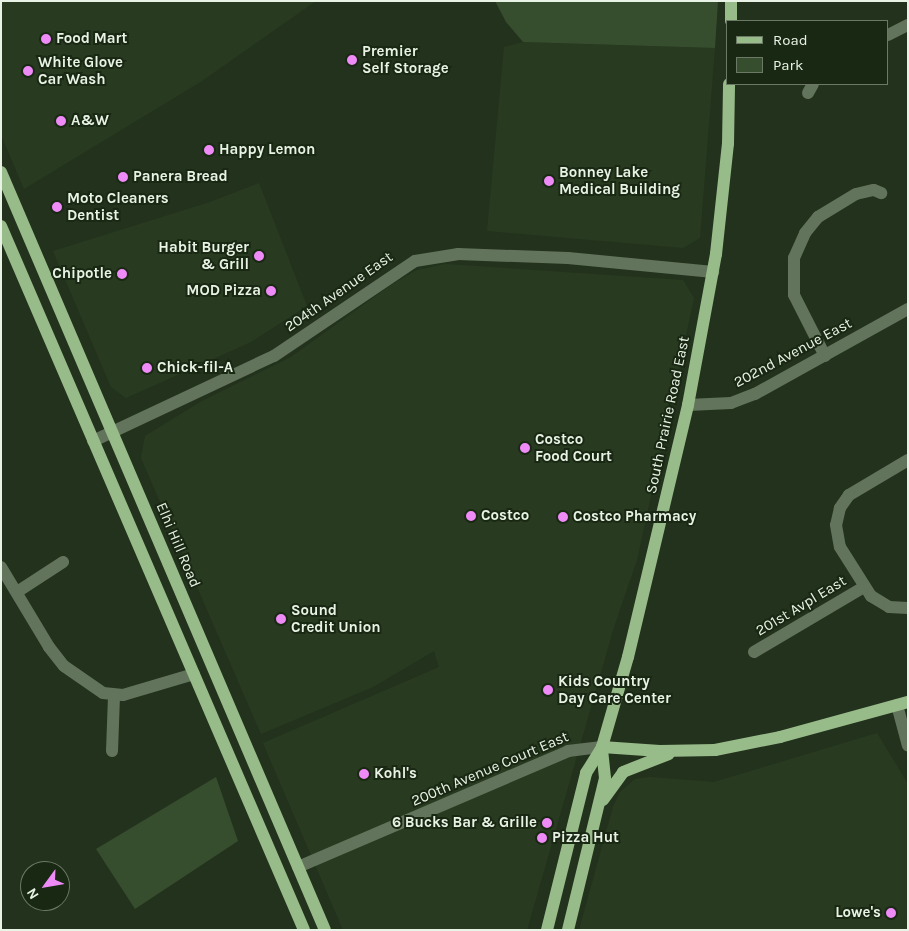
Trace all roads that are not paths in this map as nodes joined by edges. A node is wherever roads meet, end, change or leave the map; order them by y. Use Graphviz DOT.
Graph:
graph roads {
  1 [pos="731,1"];
  2 [pos="731,20"];
  3 [pos="908,24"];
  4 [pos="889,34"];
  5 [pos="729,85"];
  6 [pos="1,172"];
  7 [pos="881,193"];
  8 [pos="1,226"];
  9 [pos="713,272"];
  10 [pos="908,309"];
  11 [pos="825,356"];
  12 [pos="688,405"];
  13 [pos="112,432"];
  14 [pos="93,441"];
  15 [pos="908,460"];
  16 [pos="63,562"];
  17 [pos="1,567"];
  18 [pos="864,587"];
  19 [pos="17,592"];
  20 [pos="908,608"];
  21 [pos="754,652"];
  22 [pos="194,674"];
  23 [pos="114,696"];
  24 [pos="902,704"];
  25 [pos="908,746"];
  26 [pos="602,747"];
  27 [pos="112,751"];
  28 [pos="677,751"];
  29 [pos="597,809"];
  30 [pos="298,867"];
  31 [pos="304,930"];
  32 [pos="325,930"];
  33 [pos="547,930"];
  34 [pos="568,930"];
  1 -- 2 [label="main road"];
  3 -- 4 [label="street"];
  5 -- 9 [label="main road, South Prairie Road East"];
  6 -- 13 [label="main road, Elhi Hill Road"];
  7 -- 11 [label="street"];
  8 -- 14 [label="main road"];
  9 -- 12 [label="main road, South Prairie Road East"];
  9 -- 13 [label="street, 204th Avenue East"];
  10 -- 11 [label="street, 202nd Avenue East"];
  11 -- 12 [label="street, 202nd Avenue East"];
  12 -- 26 [label="main road, South Prairie Road East"];
  13 -- 14 [label="street, 204th Avenue East"];
  13 -- 30 [label="main road, Elhi Hill Road"];
  14 -- 22 [label="main road"];
  15 -- 18 [label="street"];
  16 -- 19 [label="street"];
  17 -- 19 [label="street"];
  18 -- 20 [label="street"];
  18 -- 21 [label="street, 201st Avpl East"];
  19 -- 23 [label="street"];
  22 -- 23 [label="street"];
  22 -- 31 [label="main road"];
  23 -- 27 [label="street"];
  24 -- 25 [label="street"];
  24 -- 28 [label="main road, 200th Avenue Court East"];
  26 -- 28 [label="main road, 200th Avenue Court East"];
  26 -- 29 [label="main road, South Prairie Road East"];
  26 -- 30 [label="street, 200th Avenue Court East"];
  26 -- 33 [label="main road, South Prairie Road East"];
  28 -- 29 [label="main road"];
  29 -- 34 [label="main road, South Prairie Road East"];
  30 -- 32 [label="main road, Elhi Hill Road"];
}
